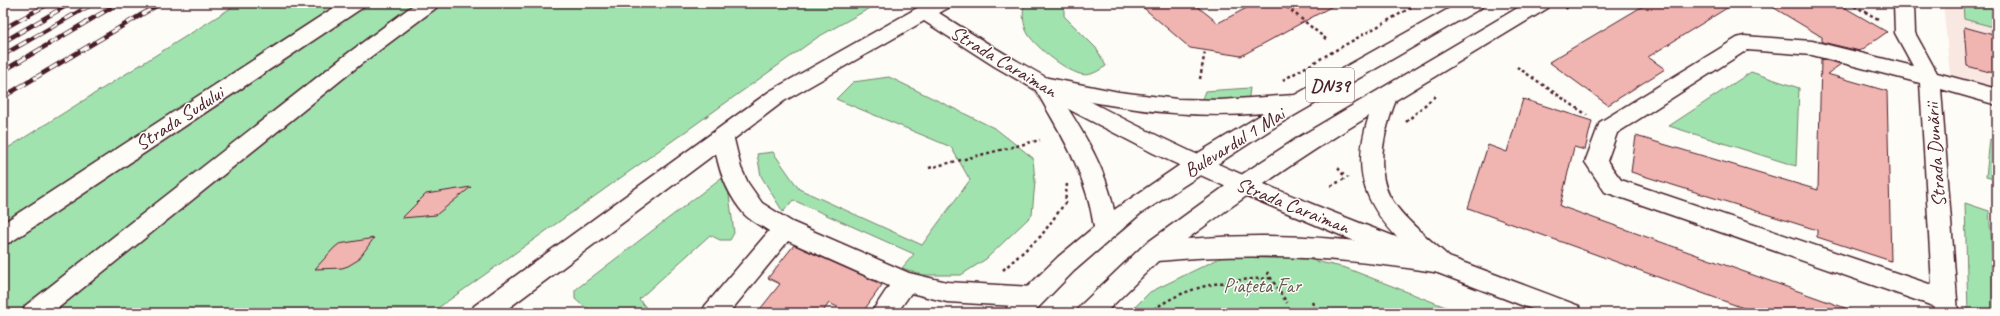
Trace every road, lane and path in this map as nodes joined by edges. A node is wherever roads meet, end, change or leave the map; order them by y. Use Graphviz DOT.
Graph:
graph roads {
  1 [pos="355,3"];
  2 [pos="429,3"];
  3 [pos="1282,3"];
  4 [pos="1419,3"];
  5 [pos="1474,3"];
  6 [pos="1541,3"];
  7 [pos="1574,3"];
  8 [pos="1849,3"];
  9 [pos="1904,3"];
  10 [pos="933,8"];
  11 [pos="1561,11"];
  12 [pos="1905,34"];
  13 [pos="1326,39"];
  14 [pos="1205,51"];
  15 [pos="1517,67"];
  16 [pos="1200,78"];
  17 [pos="1930,78"];
  18 [pos="1282,81"];
  19 [pos="1042,85"];
  20 [pos="1441,92"];
  21 [pos="1387,95"];
  22 [pos="1997,97"];
  23 [pos="1302,101"];
  24 [pos="1402,126"];
  25 [pos="1608,128"];
  26 [pos="723,137"];
  27 [pos="1040,140"];
  28 [pos="1198,164"];
  29 [pos="929,168"];
  30 [pos="1338,168"];
  31 [pos="1345,177"];
  32 [pos="1353,178"];
  33 [pos="1067,181"];
  34 [pos="1243,185"];
  35 [pos="1331,186"];
  36 [pos="784,229"];
  37 [pos="1106,229"];
  38 [pos="3,235"];
  39 [pos="1152,252"];
  40 [pos="1440,263"];
  41 [pos="1263,266"];
  42 [pos="1271,278"];
  43 [pos="904,282"];
  44 [pos="977,293"];
  45 [pos="1312,302"];
  46 [pos="1287,303"];
  47 [pos="1025,305"];
  48 [pos="1945,306"];
  49 [pos="34,313"];
  50 [pos="484,313"];
  51 [pos="714,313"];
  52 [pos="883,313"];
  53 [pos="1089,313"];
  54 [pos="1149,313"];
  55 [pos="1317,313"];
  56 [pos="1570,313"];
  1 -- 38 [label="main road, Strada Sudului"];
  2 -- 49 [label="main road"];
  3 -- 13 [label="path"];
  4 -- 18 [label="path"];
  5 -- 23 [label="main road, Bulevardul 1 Mai / DN39"];
  6 -- 21 [label="main road, Bulevardul 1 Mai"];
  7 -- 11 [label="path"];
  8 -- 12 [label="path"];
  9 -- 12 [label="main road, Strada Dunării"];
  10 -- 19 [label="main road, Strada Caraiman"];
  10 -- 26 [label="main road"];
  12 -- 17 [label="main road, Strada Dunării"];
  14 -- 16 [label="path"];
  15 -- 25 [label="path"];
  17 -- 22 [label="main road"];
  17 -- 25 [label="main road"];
  17 -- 48 [label="main road, Strada Dunării"];
  19 -- 23 [label="main road"];
  19 -- 28 [label="main road, Strada Caraiman"];
  19 -- 37 [label="main road"];
  20 -- 24 [label="path"];
  21 -- 34 [label="main road, Bulevardul 1 Mai"];
  21 -- 40 [label="main road"];
  23 -- 28 [label="main road, Bulevardul 1 Mai / DN39"];
  25 -- 48 [label="main road"];
  26 -- 36 [label="main road"];
  26 -- 50 [label="main road"];
  27 -- 29 [label="path"];
  28 -- 34 [label="main road, Strada Caraiman"];
  28 -- 37 [label="main road, Bulevardul 1 Mai"];
  30 -- 31 [label="path"];
  31 -- 32 [label="path"];
  31 -- 35 [label="path"];
  33 -- 44 [label="path"];
  34 -- 39 [label="main road, Bulevardul 1 Mai"];
  34 -- 40 [label="main road, Strada Caraiman"];
  36 -- 43 [label="main road"];
  36 -- 51 [label="main road"];
  37 -- 47 [label="main road, Bulevardul 1 Mai"];
  39 -- 40 [label="main road"];
  39 -- 53 [label="main road, Bulevardul 1 Mai"];
  40 -- 56 [label="main road, Strada Caraiman"];
  41 -- 42 [label="path"];
  42 -- 46 [label="path"];
  42 -- 54 [label="path"];
  43 -- 44 [label="main road"];
  43 -- 52 [label="main road"];
  44 -- 47 [label="main road"];
  45 -- 55 [label="path"];
}
